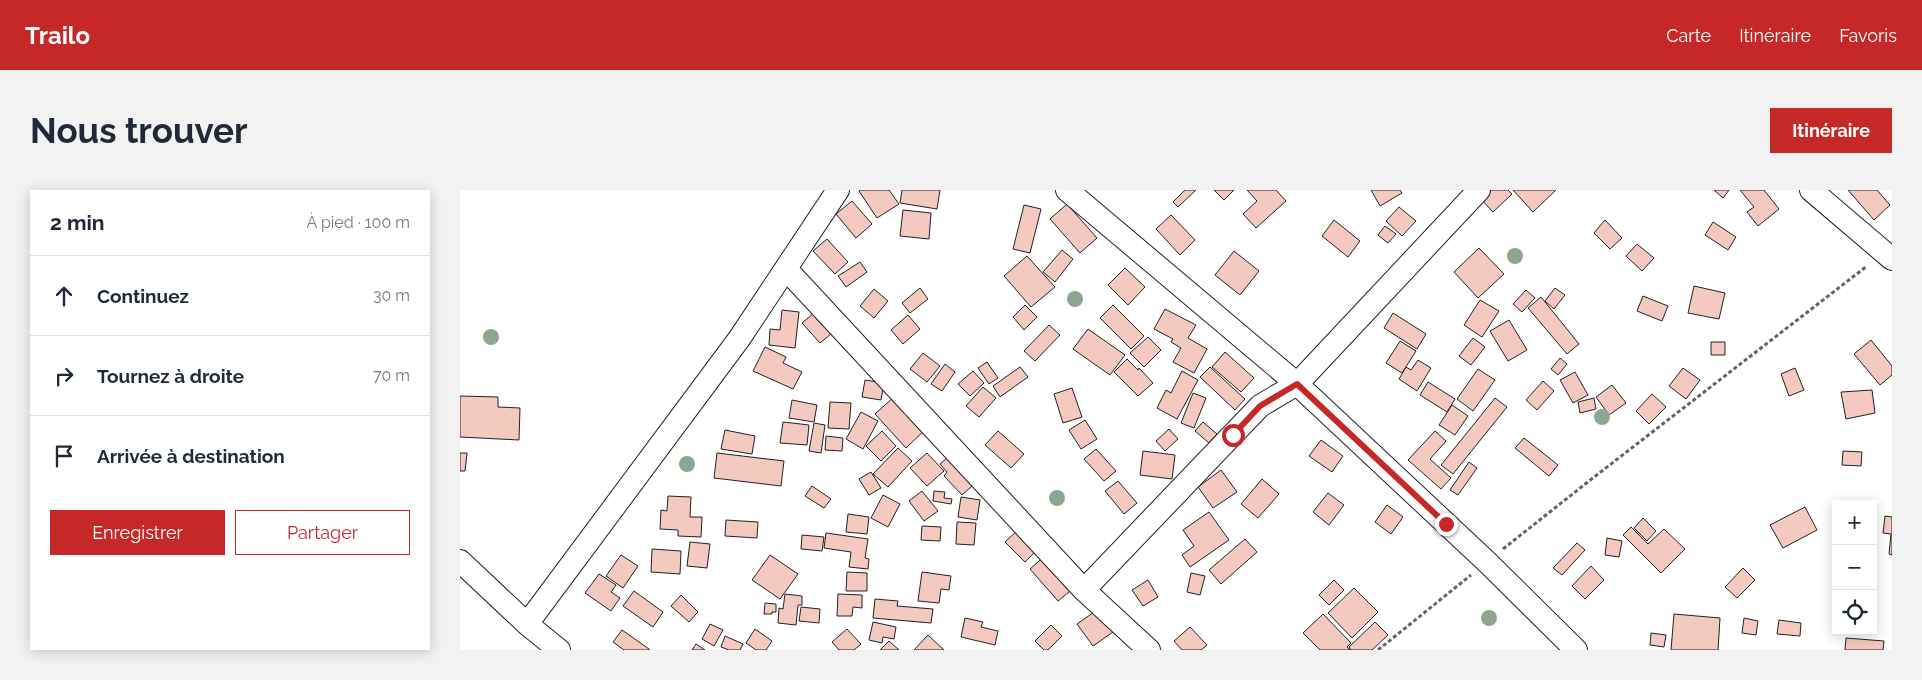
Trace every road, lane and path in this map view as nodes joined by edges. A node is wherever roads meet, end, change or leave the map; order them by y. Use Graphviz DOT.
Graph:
graph roads {
  1 [pos="838,190"];
  2 [pos="1067,190"];
  3 [pos="1479,190"];
  4 [pos="1811,190"];
  5 [pos="1888,256"];
  6 [pos="786,269"];
  7 [pos="1297,384"];
  8 [pos="460,561"];
  9 [pos="1487,562"];
  10 [pos="1084,590"];
  11 [pos="527,624"];
  12 [pos="559,650"];
  13 [pos="1149,650"];
  14 [pos="1378,650"];
  15 [pos="1576,650"];
  1 -- 6 [label="street"];
  2 -- 7 [label="street"];
  3 -- 7 [label="street"];
  4 -- 5 [label="street"];
  5 -- 9 [label="path"];
  6 -- 10 [label="street"];
  6 -- 11 [label="street"];
  7 -- 9 [label="street"];
  7 -- 10 [label="street"];
  8 -- 11 [label="street"];
  9 -- 14 [label="path"];
  9 -- 15 [label="street"];
  10 -- 13 [label="street"];
  11 -- 12 [label="street"];
}
